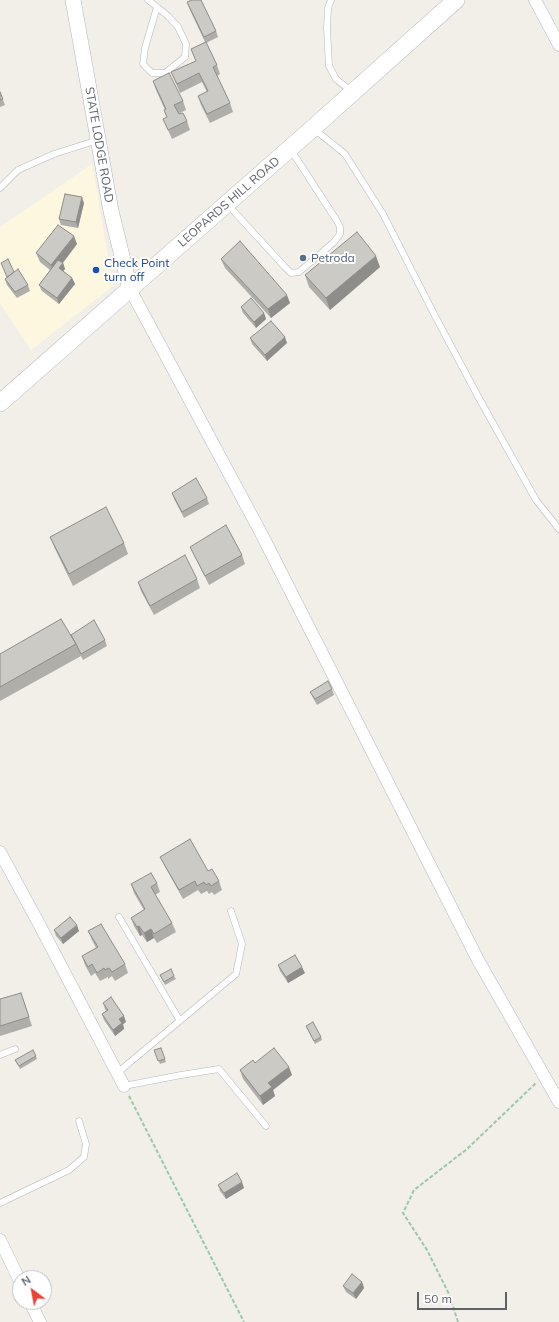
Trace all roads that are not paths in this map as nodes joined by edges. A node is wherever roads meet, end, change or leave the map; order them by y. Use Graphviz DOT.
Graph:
graph roads {
  1 [pos="148,0"];
  2 [pos="331,0"];
  3 [pos="456,0"];
  4 [pos="535,0"];
  5 [pos="76,1"];
  6 [pos="157,7"];
  7 [pos="559,45"];
  8 [pos="353,92"];
  9 [pos="313,128"];
  10 [pos="98,140"];
  11 [pos="290,149"];
  12 [pos="0,188"];
  13 [pos="227,203"];
  14 [pos="130,289"];
  15 [pos="0,403"];
  16 [pos="559,529"];
  17 [pos="0,852"];
  18 [pos="231,911"];
  19 [pos="119,917"];
  20 [pos="180,1021"];
  21 [pos="15,1048"];
  22 [pos="0,1055"];
  23 [pos="117,1074"];
  24 [pos="124,1086"];
  25 [pos="559,1102"];
  26 [pos="79,1121"];
  27 [pos="266,1126"];
  28 [pos="0,1203"];
  29 [pos="0,1240"];
  30 [pos="15,1270"];
  31 [pos="34,1310"];
  32 [pos="40,1322"];
  1 -- 6 [label="lane"];
  2 -- 8 [label="lane"];
  3 -- 8 [label="main road, LEOPARDS HILL ROAD"];
  4 -- 7 [label="street"];
  5 -- 10 [label="street, STATE LODGE ROAD"];
  6 -- 6 [label="lane"];
  8 -- 9 [label="main road, LEOPARDS HILL ROAD"];
  9 -- 11 [label="main road, LEOPARDS HILL ROAD"];
  9 -- 16 [label="lane"];
  10 -- 12 [label="lane"];
  10 -- 14 [label="street, STATE LODGE ROAD"];
  11 -- 13 [label="main road, LEOPARDS HILL ROAD"];
  11 -- 13 [label="lane"];
  13 -- 14 [label="main road, LEOPARDS HILL ROAD"];
  14 -- 15 [label="main road, LEOPARDS HILL ROAD"];
  14 -- 25 [label="street"];
  17 -- 23 [label="street"];
  18 -- 20 [label="lane"];
  19 -- 20 [label="lane"];
  20 -- 23 [label="lane"];
  21 -- 22 [label="lane"];
  23 -- 24 [label="street"];
  24 -- 27 [label="lane"];
  26 -- 28 [label="lane"];
  29 -- 30 [label="street"];
  31 -- 32 [label="street"];
}
